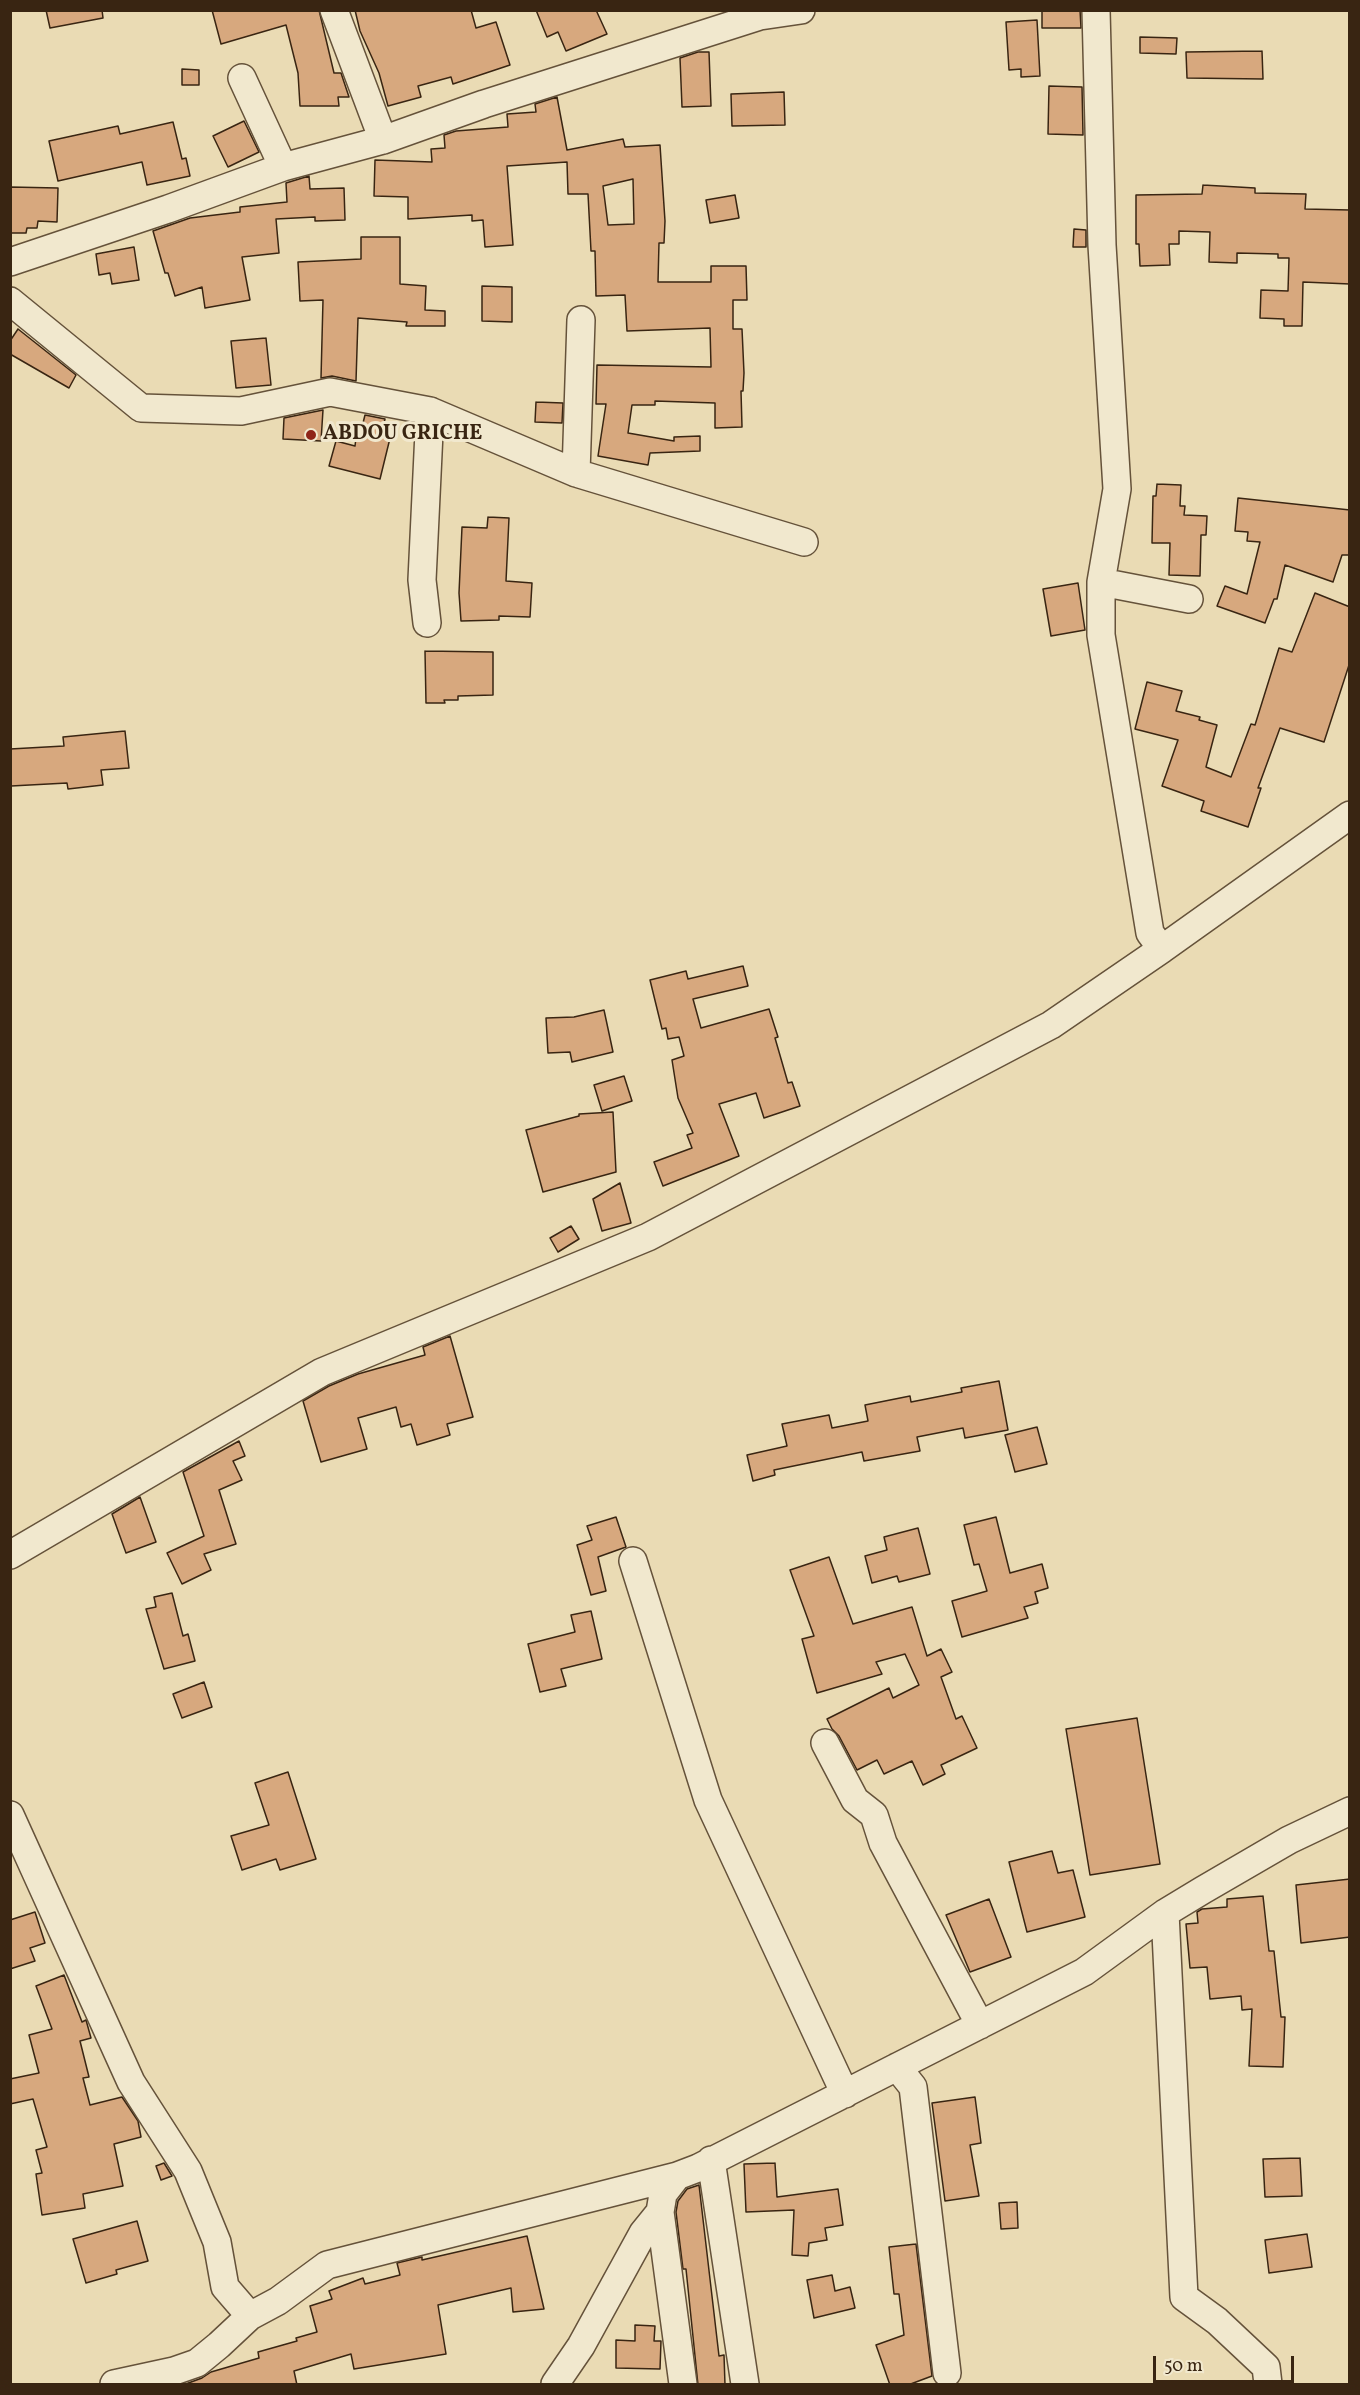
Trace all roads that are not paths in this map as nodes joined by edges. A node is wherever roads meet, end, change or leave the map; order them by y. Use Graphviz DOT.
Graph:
graph roads {
  1 [pos="334,10"];
  2 [pos="801,10"];
  3 [pos="1096,10"];
  4 [pos="242,78"];
  5 [pos="383,140"];
  6 [pos="283,167"];
  7 [pos="10,261"];
  8 [pos="10,301"];
  9 [pos="581,320"];
  10 [pos="430,411"];
  11 [pos="576,473"];
  12 [pos="804,542"];
  13 [pos="1101,582"];
  14 [pos="1189,599"];
  15 [pos="427,623"];
  16 [pos="1350,815"];
  17 [pos="1162,949"];
  18 [pos="10,1555"];
  19 [pos="633,1561"];
  20 [pos="825,1743"];
  21 [pos="1350,1811"];
  22 [pos="10,1815"];
  23 [pos="1165,1913"];
  24 [pos="980,2025"];
  25 [pos="897,2067"];
  26 [pos="845,2094"];
  27 [pos="711,2160"];
  28 [pos="677,2176"];
  29 [pos="660,2212"];
  30 [pos="250,2316"];
  31 [pos="947,2373"];
  32 [pos="114,2385"];
  33 [pos="555,2385"];
  34 [pos="683,2385"];
  35 [pos="745,2385"];
  36 [pos="1268,2385"];
  1 -- 5 [label="street"];
  2 -- 5 [label="street"];
  3 -- 13 [label="street"];
  4 -- 6 [label="street"];
  5 -- 6 [label="street"];
  6 -- 7 [label="street"];
  8 -- 10 [label="street"];
  9 -- 11 [label="street"];
  10 -- 11 [label="street"];
  10 -- 15 [label="street"];
  11 -- 12 [label="street"];
  13 -- 14 [label="street"];
  13 -- 17 [label="street"];
  16 -- 17 [label="street"];
  17 -- 18 [label="street"];
  19 -- 26 [label="street"];
  20 -- 24 [label="street"];
  21 -- 23 [label="street"];
  22 -- 30 [label="street"];
  23 -- 24 [label="street"];
  23 -- 36 [label="street"];
  24 -- 25 [label="street"];
  25 -- 26 [label="street"];
  25 -- 31 [label="street"];
  26 -- 27 [label="street"];
  27 -- 28 [label="street"];
  27 -- 35 [label="street"];
  28 -- 29 [label="street"];
  28 -- 30 [label="street"];
  29 -- 33 [label="street"];
  29 -- 34 [label="street"];
  30 -- 32 [label="street"];
}
